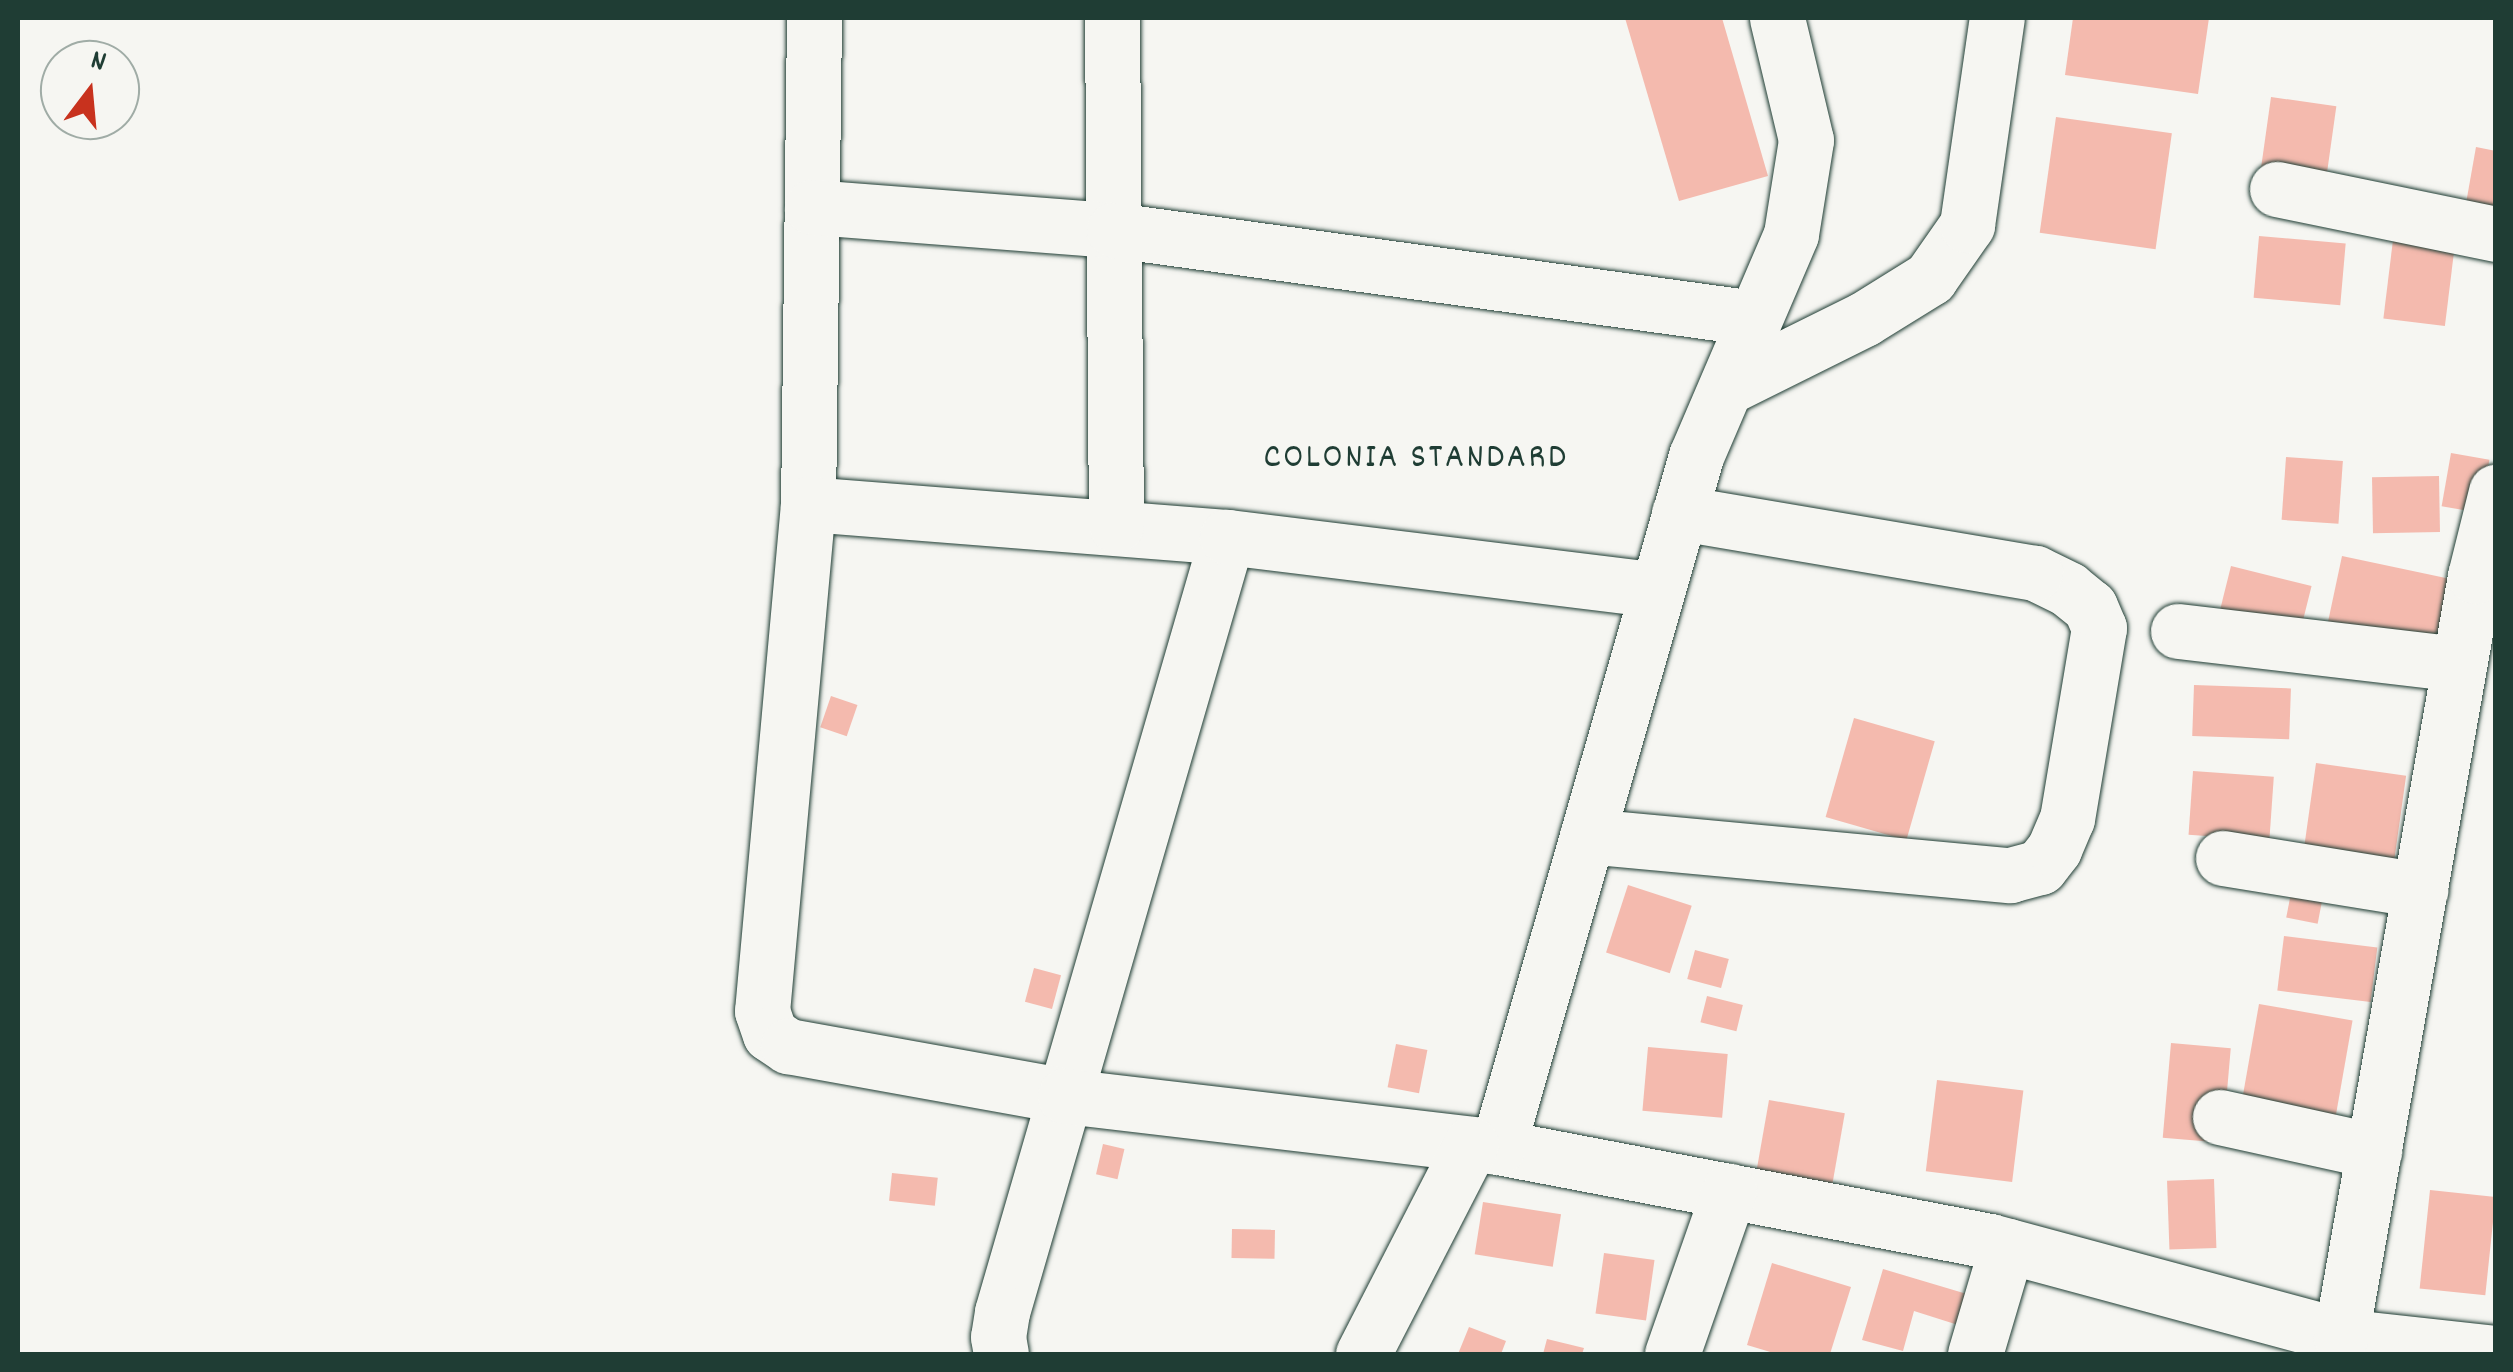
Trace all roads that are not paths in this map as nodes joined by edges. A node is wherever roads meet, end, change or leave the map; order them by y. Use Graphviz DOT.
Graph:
graph roads {
  1 [pos="814,18"];
  2 [pos="1112,18"];
  3 [pos="1778,18"];
  4 [pos="1997,18"];
  5 [pos="2277,189"];
  6 [pos="812,207"];
  7 [pos="1114,230"];
  8 [pos="2496,234"];
  9 [pos="1754,318"];
  10 [pos="1730,386"];
  11 [pos="2496,492"];
  12 [pos="808,504"];
  13 [pos="1679,513"];
  14 [pos="1116,525"];
  15 [pos="1227,537"];
  16 [pos="1657,590"];
  17 [pos="2178,631"];
  18 [pos="2460,664"];
  19 [pos="1587,836"];
  20 [pos="2223,858"];
  21 [pos="2420,890"];
  22 [pos="1064,1096"];
  23 [pos="2220,1117"];
  24 [pos="1485,1146"];
  25 [pos="2374,1151"];
  26 [pos="1728,1191"];
  27 [pos="2008,1246"];
  28 [pos="2310,1338"];
  29 [pos="2496,1353"];
  30 [pos="1001,1354"];
  31 [pos="1362,1354"];
  32 [pos="1672,1354"];
  33 [pos="1974,1354"];
  1 -- 6 [label="street"];
  2 -- 7 [label="street"];
  3 -- 9 [label="street"];
  4 -- 10 [label="street"];
  5 -- 8 [label="street"];
  6 -- 7 [label="street"];
  6 -- 12 [label="street"];
  7 -- 9 [label="street"];
  7 -- 14 [label="street"];
  9 -- 10 [label="street"];
  10 -- 13 [label="street"];
  11 -- 18 [label="street"];
  12 -- 14 [label="street"];
  12 -- 22 [label="street"];
  13 -- 16 [label="street"];
  13 -- 19 [label="street"];
  14 -- 15 [label="street"];
  15 -- 16 [label="street"];
  15 -- 22 [label="street"];
  16 -- 19 [label="street"];
  17 -- 18 [label="street"];
  18 -- 21 [label="street"];
  19 -- 24 [label="street"];
  20 -- 21 [label="street"];
  21 -- 25 [label="street"];
  22 -- 24 [label="street"];
  22 -- 30 [label="street"];
  23 -- 25 [label="street"];
  24 -- 26 [label="street"];
  24 -- 31 [label="street"];
  25 -- 28 [label="street"];
  26 -- 27 [label="street"];
  26 -- 32 [label="street"];
  27 -- 28 [label="street"];
  27 -- 33 [label="street"];
  28 -- 29 [label="street"];
}
